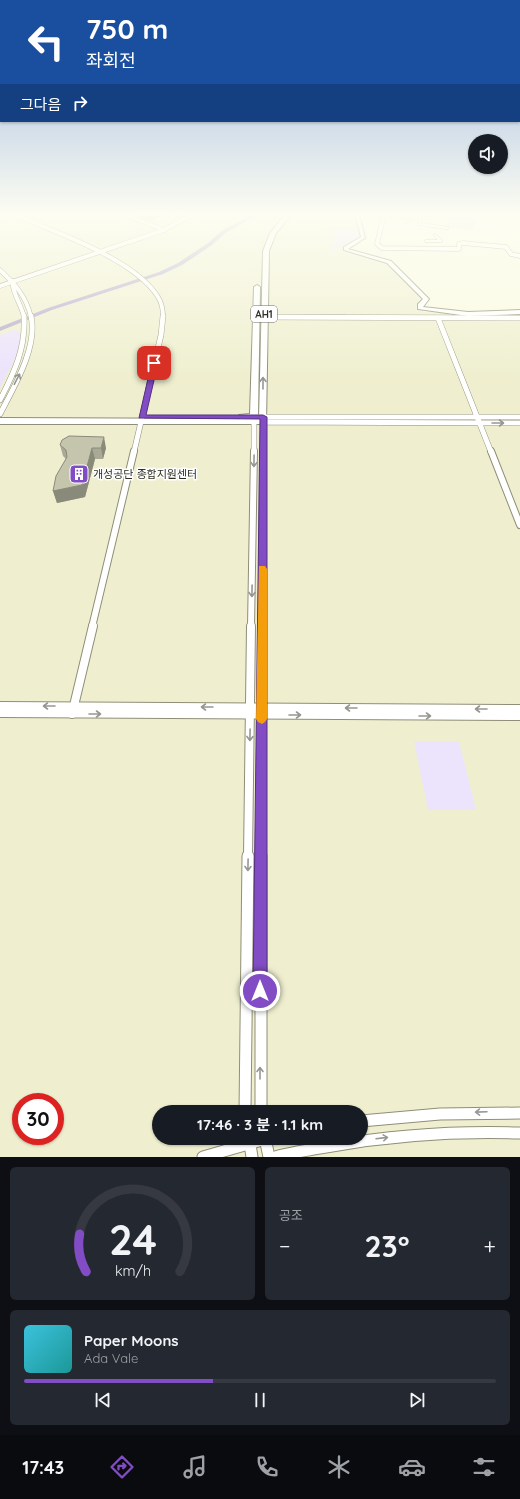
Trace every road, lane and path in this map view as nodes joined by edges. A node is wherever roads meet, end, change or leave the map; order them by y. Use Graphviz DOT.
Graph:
graph roads {
  1 [pos="53,268"];
  2 [pos="128,268"];
  3 [pos="265,268"];
  4 [pos="395,268"];
  5 [pos="0,270"];
  6 [pos="13,281"];
  7 [pos="257,281"];
  8 [pos="0,286"];
  9 [pos="520,312"];
  10 [pos="256,317"];
  11 [pos="264,317"];
  12 [pos="438,318"];
  13 [pos="520,318"];
  14 [pos="0,400"];
  15 [pos="0,415"];
  16 [pos="477,417"];
  17 [pos="520,417"];
  18 [pos="141,419"];
  19 [pos="259,420"];
  20 [pos="0,421"];
  21 [pos="480,423"];
  22 [pos="520,423"];
  23 [pos="520,525"];
  24 [pos="0,706"];
  25 [pos="520,709"];
  26 [pos="72,710"];
  27 [pos="250,711"];
  28 [pos="262,711"];
  29 [pos="0,713"];
  30 [pos="520,716"];
  31 [pos="245,1105"];
  32 [pos="260,1105"];
  33 [pos="520,1114"];
  34 [pos="368,1120"];
  35 [pos="520,1133"];
  36 [pos="238,1145"];
  37 [pos="250,1145"];
  38 [pos="267,1145"];
  39 [pos="203,1157"];
  40 [pos="252,1157"];
  41 [pos="269,1157"];
  42 [pos="275,1157"];
  1 -- 6 [label="street"];
  2 -- 18 [label="street"];
  3 -- 11 [label="main road, AH1"];
  4 -- 9 [label="street"];
  5 -- 6 [label="street"];
  6 -- 8 [label="street"];
  6 -- 14 [label="street"];
  15 -- 6 [label="street, one-way"];
  7 -- 10 [label="main road, AH1"];
  10 -- 11 [label="street"];
  10 -- 19 [label="main road, AH1"];
  11 -- 12 [label="street"];
  19 -- 11 [label="main road, AH1, one-way"];
  12 -- 13 [label="street"];
  12 -- 16 [label="street"];
  15 -- 18 [label="main road"];
  16 -- 17 [label="street"];
  16 -- 19 [label="street"];
  16 -- 21 [label="street"];
  18 -- 19 [label="main road"];
  18 -- 20 [label="main road"];
  18 -- 26 [label="street"];
  19 -- 21 [label="street"];
  19 -- 27 [label="street, one-way"];
  19 -- 28 [label="street"];
  21 -- 22 [label="street, one-way"];
  21 -- 23 [label="street"];
  26 -- 24 [label="street, one-way"];
  25 -- 28 [label="street, one-way"];
  26 -- 27 [label="street"];
  26 -- 29 [label="street"];
  27 -- 28 [label="street"];
  27 -- 31 [label="street, one-way"];
  28 -- 30 [label="street, one-way"];
  32 -- 28 [label="street, one-way"];
  33 -- 34 [label="street, one-way"];
  42 -- 35 [label="street, one-way"];
  36 -- 39 [label="street"];
  37 -- 40 [label="street"];
  38 -- 41 [label="street"];
}
